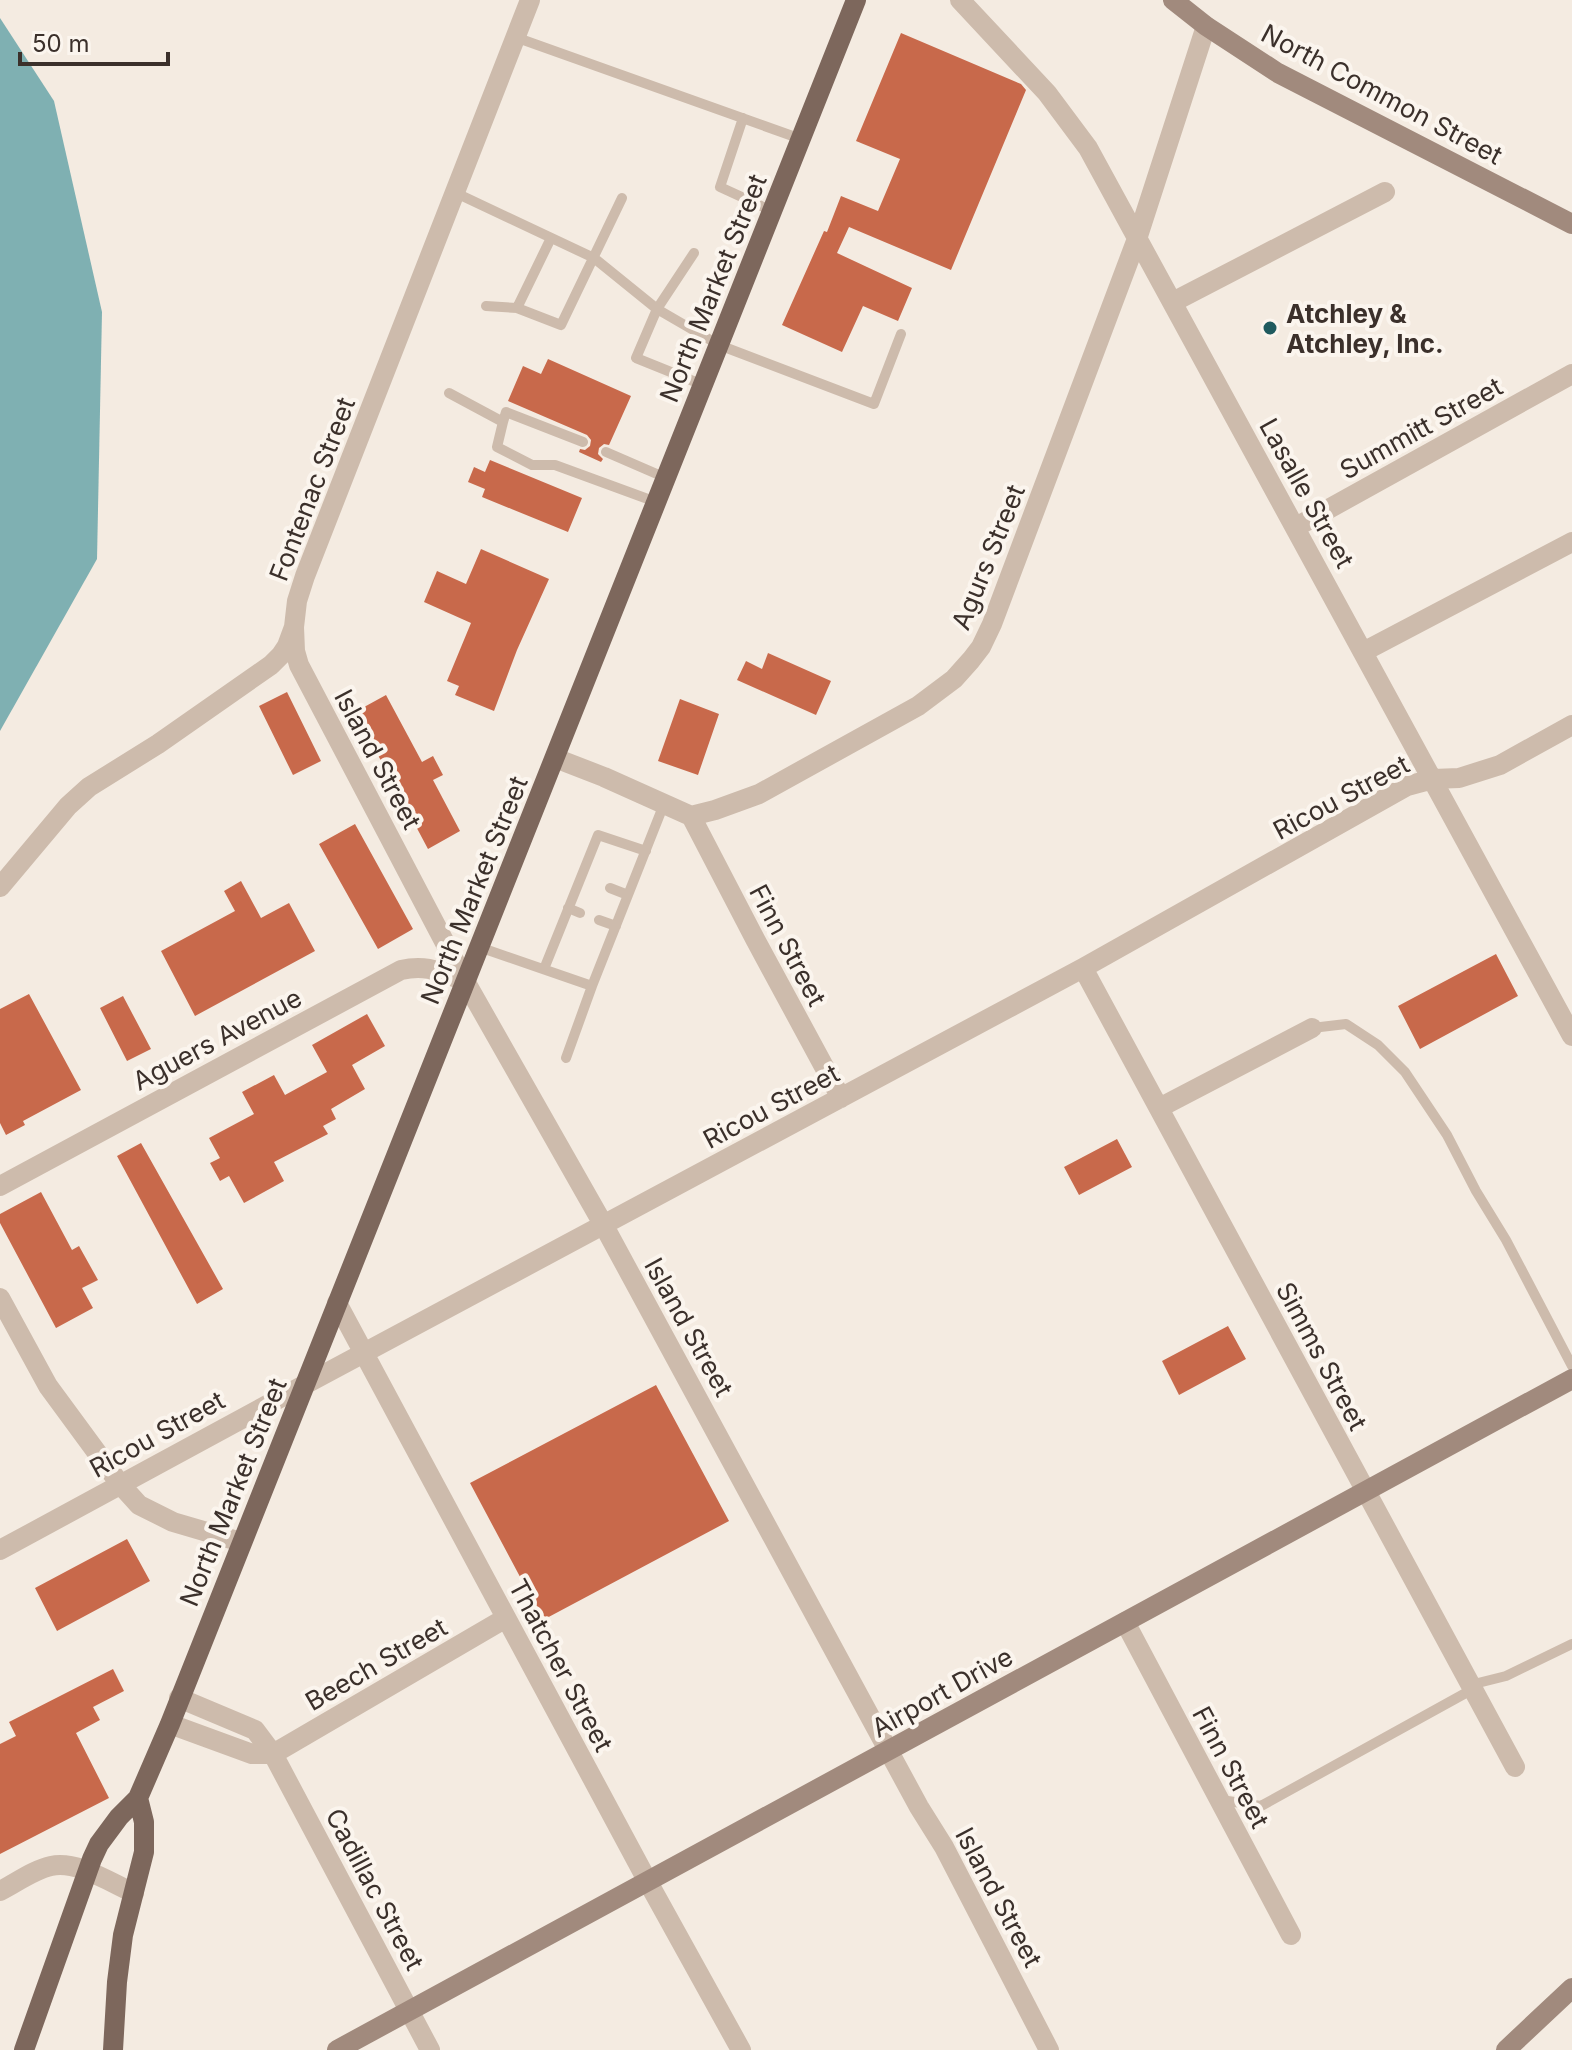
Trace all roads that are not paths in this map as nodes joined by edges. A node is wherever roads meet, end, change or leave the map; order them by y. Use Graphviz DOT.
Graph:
graph roads {
  1 [pos="530,0"];
  2 [pos="856,0"];
  3 [pos="960,0"];
  4 [pos="1175,1"];
  5 [pos="1206,26"];
  6 [pos="515,37"];
  7 [pos="743,118"];
  8 [pos="801,139"];
  9 [pos="1385,192"];
  10 [pos="456,193"];
  11 [pos="622,198"];
  12 [pos="772,211"];
  13 [pos="1572,224"];
  14 [pos="1138,236"];
  15 [pos="551,238"];
  16 [pos="694,253"];
  17 [pos="594,258"];
  18 [pos="1173,302"];
  19 [pos="486,306"];
  20 [pos="517,308"];
  21 [pos="657,309"];
  22 [pos="901,334"];
  23 [pos="719,345"];
  24 [pos="1572,374"];
  25 [pos="703,385"];
  26 [pos="449,393"];
  27 [pos="503,422"];
  28 [pos="583,442"];
  29 [pos="606,452"];
  30 [pos="666,478"];
  31 [pos="656,502"];
  32 [pos="1296,527"];
  33 [pos="1572,542"];
  34 [pos="294,627"];
  35 [pos="1363,652"];
  36 [pos="1572,725"];
  37 [pos="555,758"];
  38 [pos="1433,779"];
  39 [pos="664,804"];
  40 [pos="691,816"];
  41 [pos="646,851"];
  42 [pos="0,887"];
  43 [pos="610,888"];
  44 [pos="628,895"];
  45 [pos="568,908"];
  46 [pos="580,913"];
  47 [pos="599,920"];
  48 [pos="616,926"];
  49 [pos="479,947"];
  50 [pos="1083,968"];
  51 [pos="544,969"];
  52 [pos="465,981"];
  53 [pos="592,986"];
  54 [pos="1312,1028"];
  55 [pos="1572,1036"];
  56 [pos="566,1058"];
  57 [pos="841,1098"];
  58 [pos="1159,1108"];
  59 [pos="0,1186"];
  60 [pos="603,1224"];
  61 [pos="0,1298"];
  62 [pos="337,1303"];
  63 [pos="364,1353"];
  64 [pos="1572,1366"];
  65 [pos="1572,1379"];
  66 [pos="304,1385"];
  67 [pos="120,1484"];
  68 [pos="1366,1492"];
  69 [pos="241,1542"];
  70 [pos="0,1550"];
  71 [pos="506,1618"];
  72 [pos="1125,1622"];
  73 [pos="1572,1644"];
  74 [pos="1472,1687"];
  75 [pos="179,1698"];
  76 [pos="170,1724"];
  77 [pos="890,1751"];
  78 [pos="273,1754"];
  79 [pos="1515,1767"];
  80 [pos="138,1798"];
  81 [pos="1219,1800"];
  82 [pos="87,1872"];
  83 [pos="648,1882"];
  84 [pos="0,1891"];
  85 [pos="134,1893"];
  86 [pos="1291,1935"];
  87 [pos="1572,1988"];
  88 [pos="411,2011"];
  89 [pos="28,2045"];
  90 [pos="113,2050"];
  91 [pos="337,2050"];
  92 [pos="430,2050"];
  93 [pos="741,2050"];
  94 [pos="1049,2050"];
  95 [pos="1506,2050"];
  1 -- 6 [label="street, Fontenac Street"];
  2 -- 8 [label="main road, North Market Street"];
  3 -- 14 [label="street, Lasalle Street"];
  4 -- 5 [label="street, North Common Street"];
  5 -- 13 [label="street, North Common Street"];
  5 -- 14 [label="street, Agurs Street"];
  6 -- 7 [label="lane"];
  6 -- 10 [label="street, Fontenac Street"];
  7 -- 8 [label="lane"];
  7 -- 12 [label="lane"];
  8 -- 12 [label="main road, North Market Street"];
  9 -- 18 [label="street"];
  10 -- 15 [label="lane"];
  10 -- 34 [label="street, Fontenac Street"];
  11 -- 17 [label="lane"];
  12 -- 23 [label="main road, North Market Street"];
  14 -- 18 [label="street, Lasalle Street"];
  14 -- 40 [label="street, Agurs Street"];
  15 -- 17 [label="lane"];
  15 -- 20 [label="lane"];
  16 -- 21 [label="lane"];
  17 -- 20 [label="lane"];
  17 -- 21 [label="lane"];
  18 -- 32 [label="street, Lasalle Street"];
  19 -- 20 [label="lane"];
  21 -- 23 [label="lane"];
  21 -- 25 [label="lane"];
  22 -- 23 [label="lane"];
  23 -- 25 [label="main road, North Market Street"];
  24 -- 32 [label="street, Summitt Street"];
  25 -- 30 [label="main road, North Market Street"];
  26 -- 27 [label="lane"];
  27 -- 28 [label="lane"];
  27 -- 31 [label="lane"];
  29 -- 30 [label="lane"];
  30 -- 31 [label="main road, North Market Street"];
  31 -- 37 [label="main road, North Market Street"];
  32 -- 35 [label="street, Lasalle Street"];
  33 -- 35 [label="street"];
  34 -- 42 [label="street, Fontenac Street"];
  34 -- 52 [label="street, Island Street"];
  35 -- 38 [label="street, Lasalle Street"];
  36 -- 38 [label="street, Ricou Street"];
  37 -- 39 [label="street"];
  37 -- 49 [label="main road, North Market Street"];
  38 -- 50 [label="street, Ricou Street"];
  38 -- 55 [label="street, Lasalle Street"];
  39 -- 40 [label="street"];
  39 -- 41 [label="lane"];
  40 -- 57 [label="street, Finn Street"];
  41 -- 44 [label="lane"];
  41 -- 45 [label="lane"];
  43 -- 44 [label="lane"];
  44 -- 48 [label="lane"];
  45 -- 46 [label="lane"];
  45 -- 51 [label="lane"];
  47 -- 48 [label="lane"];
  48 -- 53 [label="lane"];
  49 -- 51 [label="lane"];
  49 -- 52 [label="main road, North Market Street"];
  50 -- 57 [label="street, Ricou Street"];
  50 -- 58 [label="street, Simms Street"];
  51 -- 53 [label="lane"];
  52 -- 59 [label="street, Aguers Avenue"];
  52 -- 60 [label="street, Island Street"];
  52 -- 62 [label="main road, North Market Street"];
  53 -- 56 [label="lane"];
  54 -- 58 [label="street"];
  54 -- 64 [label="lane"];
  57 -- 60 [label="street, Ricou Street"];
  58 -- 68 [label="street, Simms Street"];
  60 -- 63 [label="street, Ricou Street"];
  60 -- 77 [label="street, Island Street"];
  61 -- 67 [label="street"];
  62 -- 63 [label="street, Thatcher Street"];
  62 -- 66 [label="main road, North Market Street"];
  63 -- 66 [label="street, Ricou Street"];
  63 -- 71 [label="street, Thatcher Street"];
  65 -- 68 [label="street, Airport Drive"];
  66 -- 67 [label="street, Ricou Street"];
  66 -- 69 [label="main road, North Market Street"];
  67 -- 69 [label="street"];
  67 -- 70 [label="street, Ricou Street"];
  68 -- 72 [label="street, Airport Drive"];
  68 -- 74 [label="street, Simms Street"];
  69 -- 75 [label="main road, North Market Street"];
  71 -- 78 [label="street, Beech Street"];
  71 -- 83 [label="street, Thatcher Street"];
  72 -- 77 [label="street, Airport Drive"];
  72 -- 81 [label="street, Finn Street"];
  73 -- 74 [label="lane"];
  74 -- 79 [label="street, Simms Street"];
  74 -- 81 [label="lane"];
  75 -- 76 [label="main road, North Market Street"];
  75 -- 78 [label="street, Cadillac Street"];
  76 -- 78 [label="street"];
  76 -- 80 [label="main road, North Market Street"];
  77 -- 83 [label="street, Airport Drive"];
  77 -- 94 [label="street, Island Street"];
  78 -- 88 [label="street, Cadillac Street"];
  80 -- 82 [label="main road, North Market Street"];
  80 -- 85 [label="main road"];
  81 -- 86 [label="street, Finn Street"];
  82 -- 84 [label="street"];
  82 -- 85 [label="street"];
  82 -- 89 [label="main road, North Market Street"];
  83 -- 88 [label="street, Airport Drive"];
  83 -- 93 [label="street, Thatcher Street"];
  85 -- 90 [label="main road"];
  87 -- 95 [label="street"];
  88 -- 91 [label="street, Airport Drive"];
  88 -- 92 [label="street, Cadillac Street"];
}
